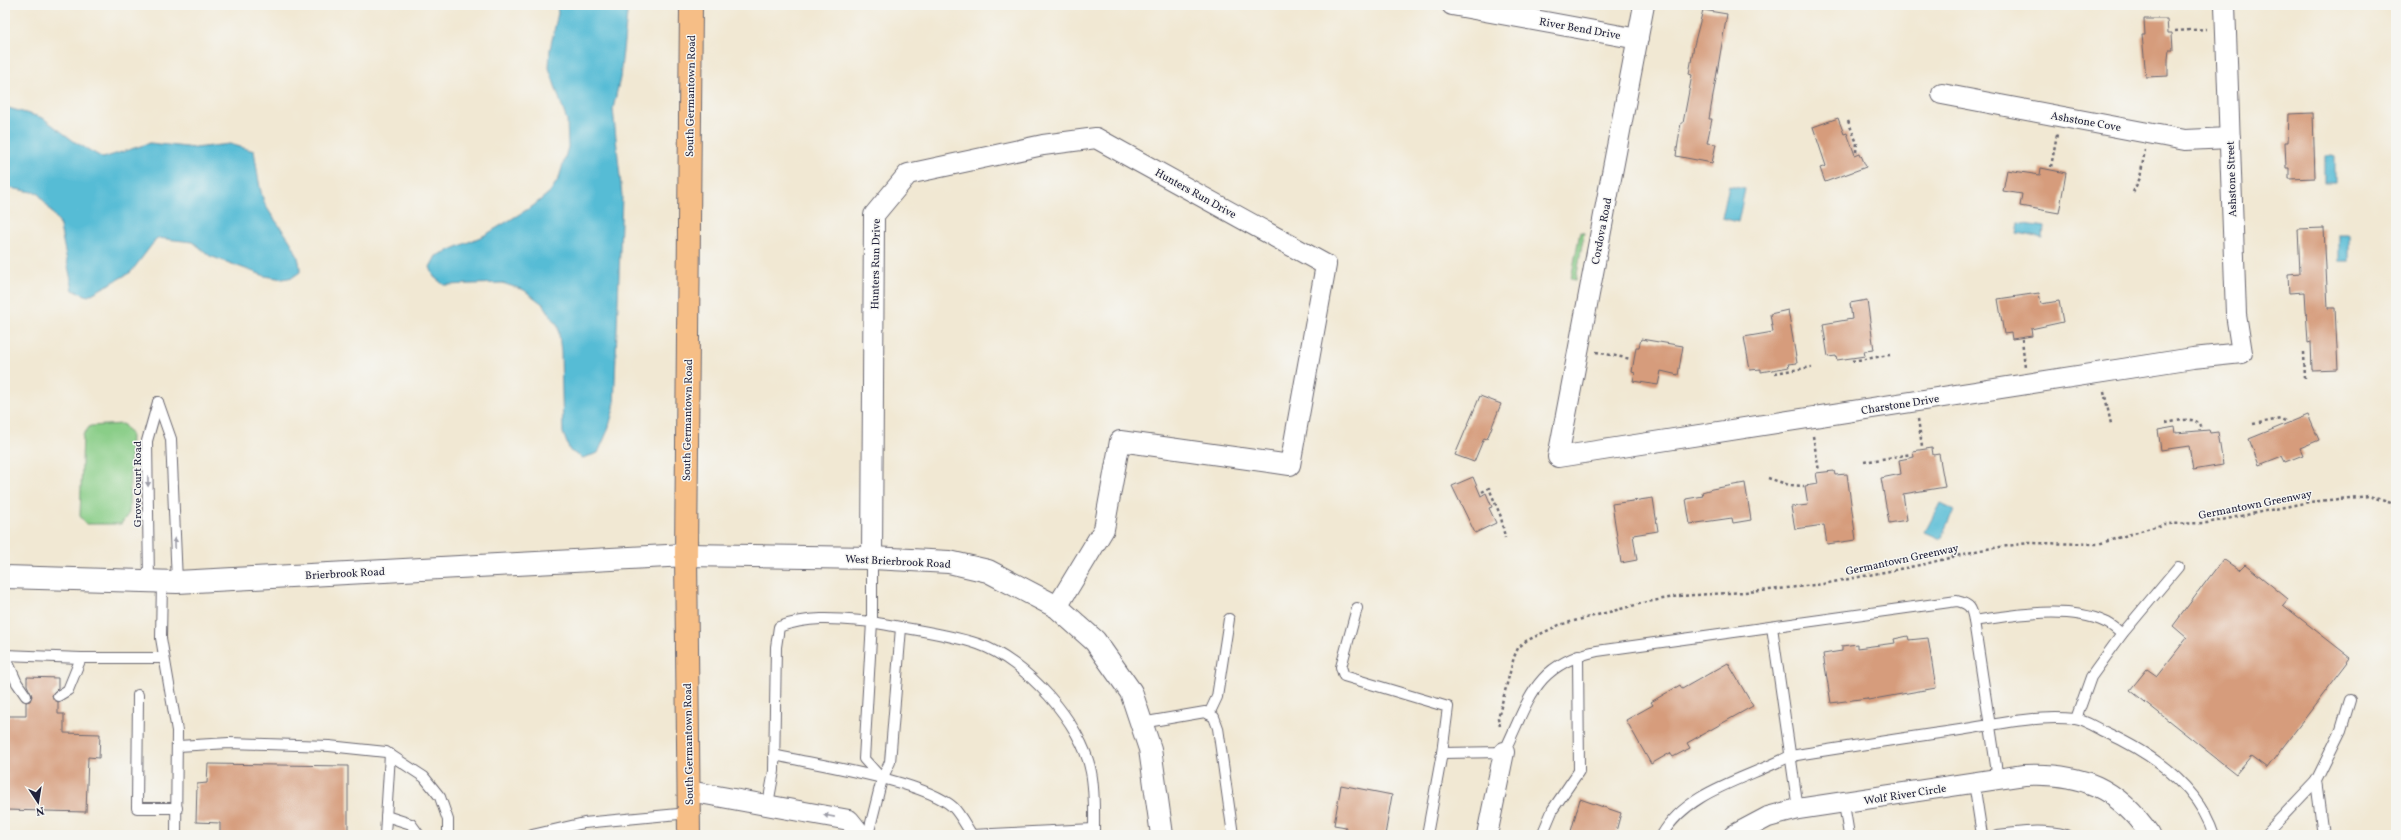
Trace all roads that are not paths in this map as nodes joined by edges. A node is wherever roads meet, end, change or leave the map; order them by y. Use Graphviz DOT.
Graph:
graph roads {
  1 [pos="691,5"];
  2 [pos="1452,5"];
  3 [pos="1644,5"];
  4 [pos="2225,5"];
  5 [pos="1638,38"];
  6 [pos="1942,94"];
  7 [pos="2230,138"];
  8 [pos="2242,353"];
  9 [pos="1558,457"];
  10 [pos="686,555"];
  11 [pos="872,558"];
  12 [pos="2178,567"];
  13 [pos="5,577"];
  14 [pos="163,581"];
  15 [pos="1057,607"];
  16 [pos="1357,608"];
  17 [pos="1229,619"];
  18 [pos="1974,621"];
  19 [pos="872,622"];
  20 [pos="1772,627"];
  21 [pos="901,628"];
  22 [pos="2122,634"];
  23 [pos="5,655"];
  24 [pos="1578,655"];
  25 [pos="81,658"];
  26 [pos="164,658"];
  27 [pos="138,695"];
  28 [pos="26,696"];
  29 [pos="58,696"];
  30 [pos="2350,700"];
  31 [pos="1209,714"];
  32 [pos="2076,719"];
  33 [pos="1141,723"];
  34 [pos="1991,725"];
  35 [pos="178,746"];
  36 [pos="1504,752"];
  37 [pos="1442,753"];
  38 [pos="390,754"];
  39 [pos="774,756"];
  40 [pos="1790,756"];
  41 [pos="882,779"];
  42 [pos="1998,779"];
  43 [pos="2316,781"];
  44 [pos="1974,783"];
  45 [pos="688,790"];
  46 [pos="768,804"];
  47 [pos="1844,804"];
  48 [pos="177,808"];
  49 [pos="1798,810"];
  50 [pos="689,813"];
  51 [pos="386,816"];
  52 [pos="1094,832"];
  53 [pos="2266,834"];
  54 [pos="176,835"];
  55 [pos="385,835"];
  56 [pos="419,835"];
  57 [pos="448,835"];
  58 [pos="532,835"];
  59 [pos="689,835"];
  60 [pos="861,835"];
  61 [pos="868,835"];
  62 [pos="1162,835"];
  63 [pos="1233,835"];
  64 [pos="1428,835"];
  65 [pos="1487,835"];
  66 [pos="1542,835"];
  67 [pos="1662,835"];
  68 [pos="1734,835"];
  69 [pos="1849,835"];
  70 [pos="1982,835"];
  71 [pos="1998,835"];
  72 [pos="2066,835"];
  73 [pos="2150,835"];
  74 [pos="2214,835"];
  75 [pos="2323,835"];
  1 -- 10 [label="main road, South Germantown Road"];
  2 -- 5 [label="street, River Bend Drive"];
  3 -- 5 [label="street, Cordova Road"];
  4 -- 7 [label="street, Ashstone Street"];
  5 -- 9 [label="street, Cordova Road"];
  6 -- 7 [label="street, Ashstone Cove"];
  7 -- 8 [label="street, Ashstone Street"];
  8 -- 9 [label="street, Charstone Drive"];
  10 -- 11 [label="street, West Brierbrook Road"];
  10 -- 14 [label="street, Brierbrook Road"];
  10 -- 45 [label="main road, South Germantown Road"];
  11 -- 15 [label="street, West Brierbrook Road"];
  11 -- 15 [label="street, Hunters Run Drive"];
  11 -- 19 [label="lane"];
  12 -- 22 [label="lane"];
  13 -- 14 [label="street, Brierbrook Road"];
  14 -- 14 [label="lane, Grove Court Road, one-way"];
  14 -- 26 [label="lane"];
  15 -- 33 [label="street, West Brierbrook Road"];
  16 -- 37 [label="lane"];
  17 -- 31 [label="lane"];
  18 -- 20 [label="lane"];
  18 -- 22 [label="lane"];
  18 -- 34 [label="lane"];
  19 -- 21 [label="lane"];
  19 -- 39 [label="lane"];
  19 -- 41 [label="lane"];
  20 -- 24 [label="lane"];
  20 -- 40 [label="lane"];
  21 -- 41 [label="lane"];
  21 -- 52 [label="lane"];
  22 -- 32 [label="lane"];
  23 -- 25 [label="lane"];
  23 -- 28 [label="lane"];
  24 -- 36 [label="lane"];
  24 -- 66 [label="lane"];
  25 -- 26 [label="lane"];
  25 -- 29 [label="lane"];
  26 -- 35 [label="lane"];
  27 -- 48 [label="lane"];
  30 -- 43 [label="lane"];
  31 -- 33 [label="lane"];
  31 -- 63 [label="lane"];
  32 -- 34 [label="lane"];
  32 -- 74 [label="lane"];
  33 -- 62 [label="street, West Brierbrook Road"];
  34 -- 40 [label="lane"];
  34 -- 42 [label="lane"];
  35 -- 38 [label="lane"];
  35 -- 48 [label="lane"];
  36 -- 37 [label="lane"];
  36 -- 65 [label="street"];
  37 -- 64 [label="lane"];
  38 -- 51 [label="lane"];
  38 -- 57 [label="lane"];
  39 -- 41 [label="lane"];
  39 -- 46 [label="lane"];
  40 -- 49 [label="lane"];
  40 -- 67 [label="lane"];
  41 -- 52 [label="lane"];
  41 -- 61 [label="lane"];
  42 -- 44 [label="street, Wolf River Circle"];
  42 -- 73 [label="street, Wolf River Circle"];
  43 -- 53 [label="lane"];
  43 -- 75 [label="lane"];
  44 -- 47 [label="street, Wolf River Circle"];
  44 -- 70 [label="lane"];
  45 -- 46 [label="street"];
  45 -- 50 [label="main road, South Germantown Road"];
  60 -- 46 [label="street, one-way"];
  47 -- 49 [label="street, Wolf River Circle"];
  47 -- 69 [label="lane"];
  48 -- 54 [label="lane"];
  49 -- 68 [label="street, Wolf River Circle"];
  50 -- 58 [label="lane"];
  50 -- 59 [label="main road, South Germantown Road"];
  51 -- 55 [label="lane"];
  51 -- 56 [label="lane"];
  71 -- 72 [label="lane"];
}
